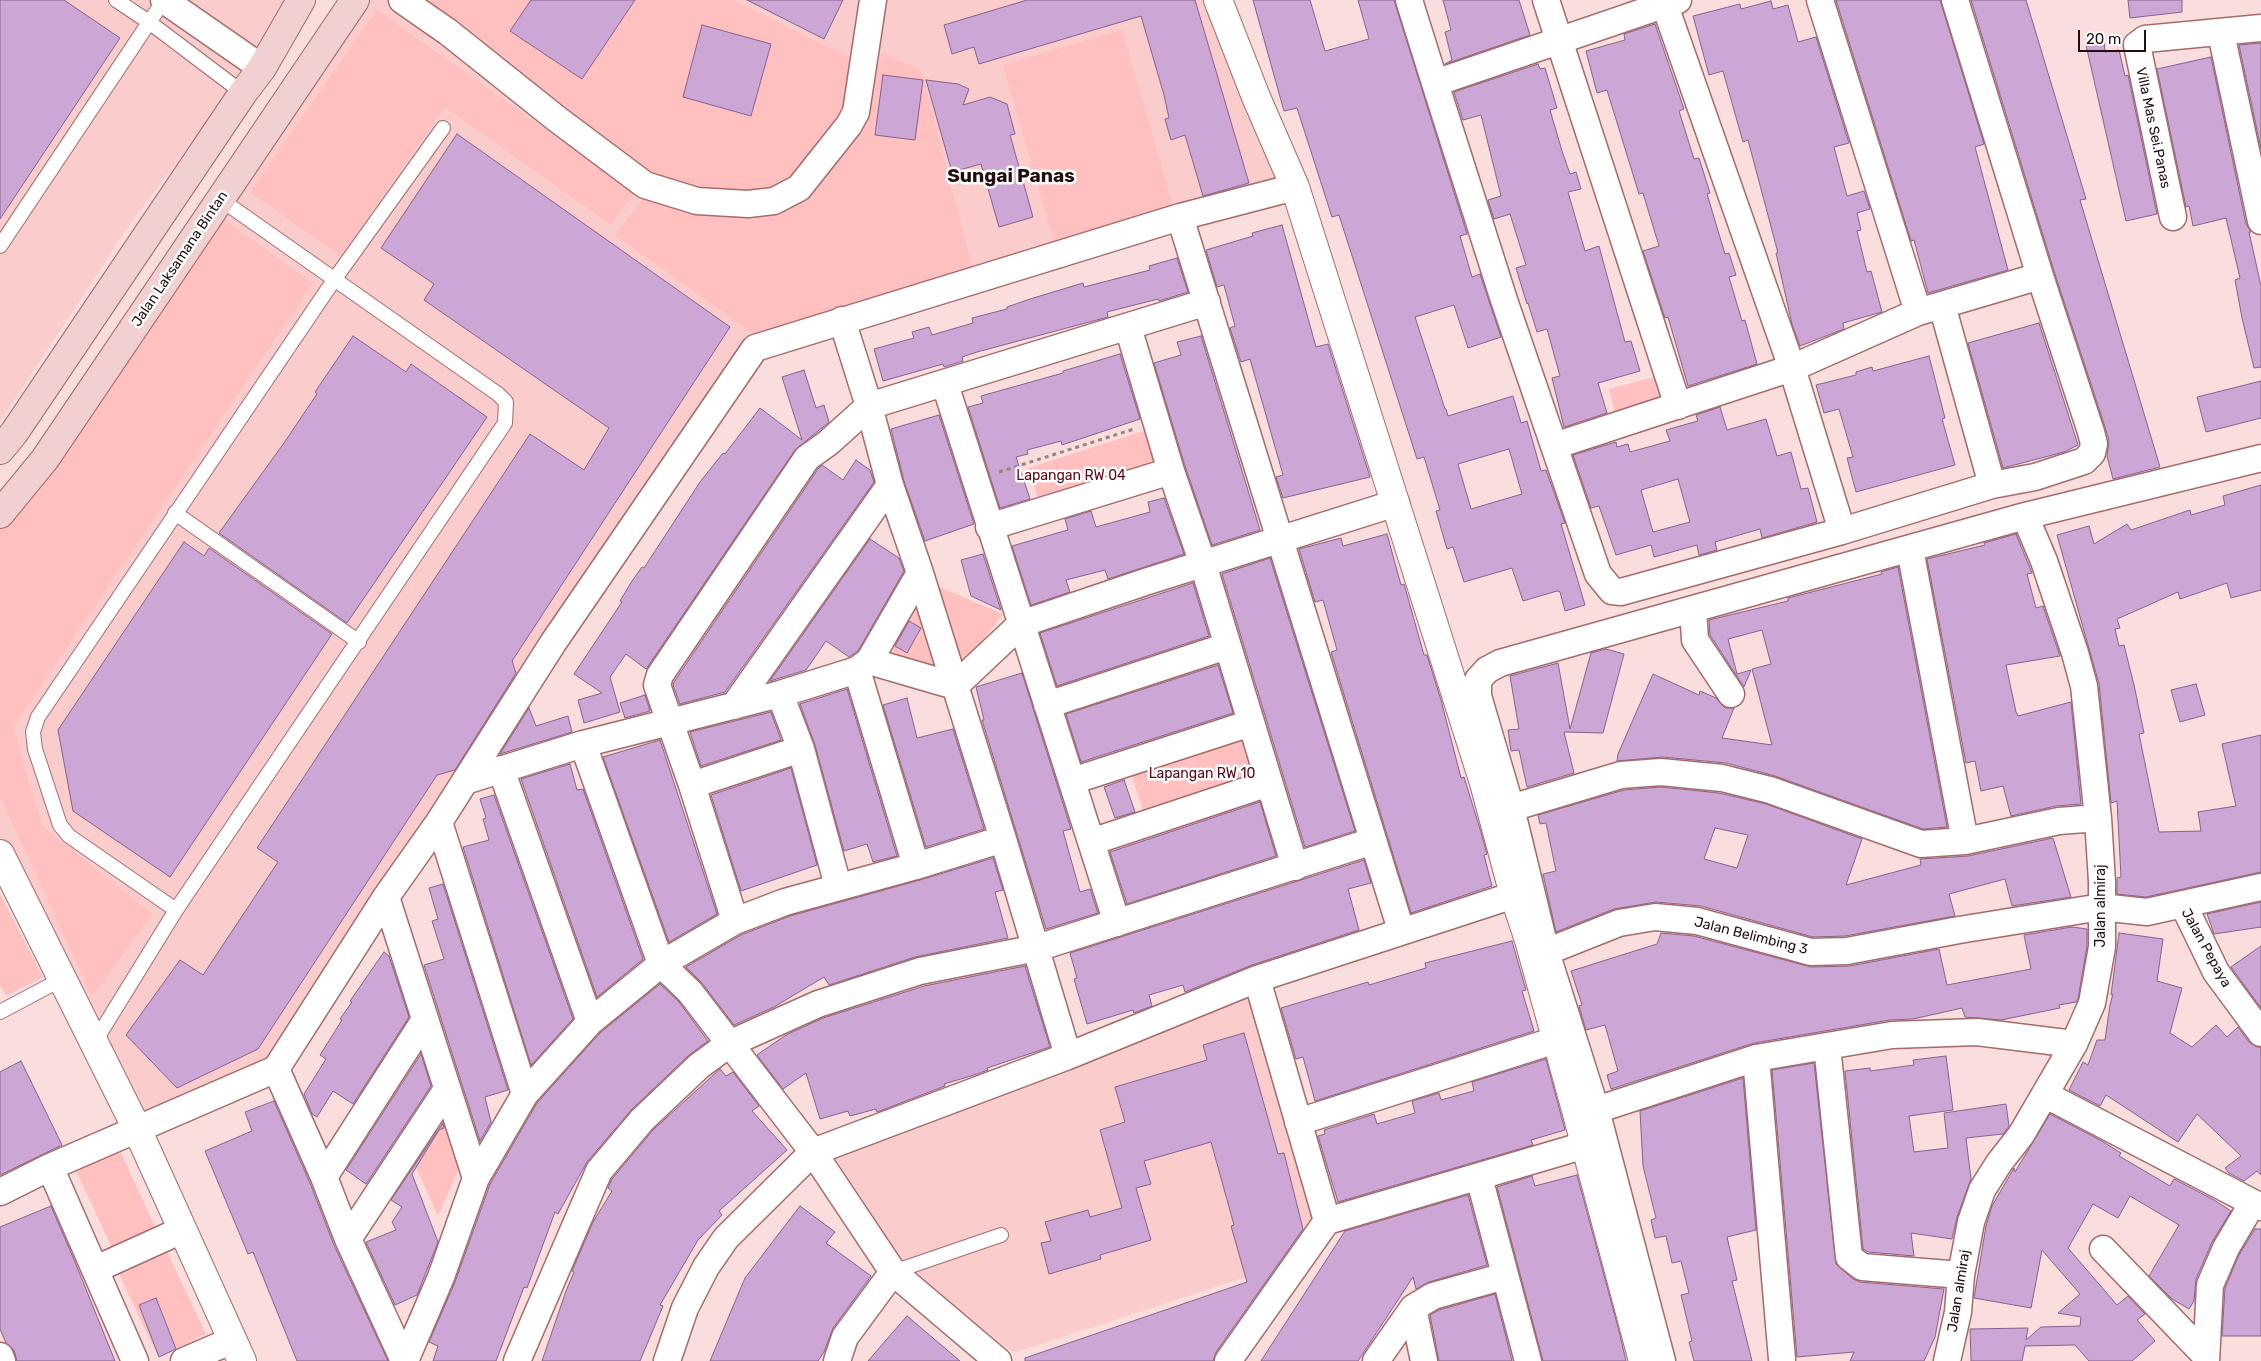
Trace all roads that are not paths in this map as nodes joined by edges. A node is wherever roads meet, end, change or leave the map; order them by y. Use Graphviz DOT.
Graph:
graph roads {
  1 [pos="116,0"];
  2 [pos="164,0"];
  3 [pos="301,0"];
  4 [pos="356,0"];
  5 [pos="402,0"];
  6 [pos="873,0"];
  7 [pos="1218,0"];
  8 [pos="1409,0"];
  9 [pos="1546,0"];
  10 [pos="1820,0"];
  11 [pos="1955,0"];
  12 [pos="1669,1"];
  13 [pos="149,22"];
  14 [pos="2261,28"];
  15 [pos="2221,33"];
  16 [pos="1558,41"];
  17 [pos="262,68"];
  18 [pos="1435,83"];
  19 [pos="242,93"];
  20 [pos="2250,116"];
  21 [pos="443,128"];
  22 [pos="1295,187"];
  23 [pos="220,199"];
  24 [pos="2260,215"];
  25 [pos="1180,217"];
  26 [pos="2173,217"];
  27 [pos="0,246"];
  28 [pos="2040,276"];
  29 [pos="334,280"];
  30 [pos="1207,302"];
  31 [pos="1930,309"];
  32 [pos="842,320"];
  33 [pos="1128,327"];
  34 [pos="1792,368"];
  35 [pos="945,384"];
  36 [pos="869,406"];
  37 [pos="1678,406"];
  38 [pos="1554,446"];
  39 [pos="0,450"];
  40 [pos="2261,458"];
  41 [pos="1171,470"];
  42 [pos="890,485"];
  43 [pos="1992,485"];
  44 [pos="1396,503"];
  45 [pos="175,513"];
  46 [pos="0,514"];
  47 [pos="2025,516"];
  48 [pos="990,527"];
  49 [pos="1842,531"];
  50 [pos="1280,539"];
  51 [pos="1910,549"];
  52 [pos="1203,564"];
  53 [pos="920,573"];
  54 [pos="1693,608"];
  55 [pos="1021,624"];
  56 [pos="359,642"];
  57 [pos="1227,646"];
  58 [pos="863,665"];
  59 [pos="956,686"];
  60 [pos="780,694"];
  61 [pos="1731,694"];
  62 [pos="1047,704"];
  63 [pos="734,706"];
  64 [pos="670,722"];
  65 [pos="1251,723"];
  66 [pos="582,744"];
  67 [pos="801,749"];
  68 [pos="501,769"];
  69 [pos="465,781"];
  70 [pos="1072,781"];
  71 [pos="1269,783"];
  72 [pos="1484,783"];
  73 [pos="692,785"];
  74 [pos="1511,808"];
  75 [pos="2098,818"];
  76 [pos="439,822"];
  77 [pos="1004,839"];
  78 [pos="1373,841"];
  79 [pos="1965,841"];
  80 [pos="1091,842"];
  81 [pos="0,854"];
  82 [pos="916,866"];
  83 [pos="1295,867"];
  84 [pos="838,886"];
  85 [pos="2261,887"];
  86 [pos="1514,895"];
  87 [pos="386,898"];
  88 [pos="2183,904"];
  89 [pos="2100,907"];
  90 [pos="176,910"];
  91 [pos="735,921"];
  92 [pos="1117,923"];
  93 [pos="1401,930"];
  94 [pos="1538,946"];
  95 [pos="1037,948"];
  96 [pos="661,964"];
  97 [pos="62,979"];
  98 [pos="1257,979"];
  99 [pos="0,1012"];
  100 [pos="424,1021"];
  101 [pos="590,1022"];
  102 [pos="2261,1033"];
  103 [pos="1556,1040"];
  104 [pos="94,1043"];
  105 [pos="728,1044"];
  106 [pos="2074,1044"];
  107 [pos="1827,1046"];
  108 [pos="1068,1056"];
  109 [pos="1756,1058"];
  110 [pos="276,1069"];
  111 [pos="446,1089"];
  112 [pos="525,1094"];
  113 [pos="2046,1095"];
  114 [pos="1586,1110"];
  115 [pos="1298,1122"];
  116 [pos="137,1130"];
  117 [pos="1585,1144"];
  118 [pos="813,1152"];
  119 [pos="50,1167"];
  120 [pos="324,1177"];
  121 [pos="1479,1177"];
  122 [pos="476,1178"];
  123 [pos="0,1192"];
  124 [pos="2257,1205"];
  125 [pos="1327,1221"];
  126 [pos="182,1230"];
  127 [pos="1001,1235"];
  128 [pos="348,1239"];
  129 [pos="2104,1249"];
  130 [pos="96,1269"];
  131 [pos="893,1272"];
  132 [pos="1961,1275"];
  133 [pos="1505,1276"];
  134 [pos="1413,1308"];
  135 [pos="237,1350"];
  136 [pos="0,1356"];
  137 [pos="1235,1357"];
  138 [pos="1782,1359"];
  139 [pos="2206,1359"];
  140 [pos="2,1361"];
  141 [pos="135,1361"];
  142 [pos="184,1361"];
  143 [pos="405,1361"];
  144 [pos="517,1361"];
  145 [pos="667,1361"];
  146 [pos="837,1361"];
  147 [pos="998,1361"];
  148 [pos="1376,1361"];
  149 [pos="1424,1361"];
  150 [pos="1528,1361"];
  151 [pos="1642,1361"];
  152 [pos="1662,1361"];
  153 [pos="1947,1361"];
  1 -- 13 [label="lane"];
  2 -- 13 [label="lane"];
  2 -- 17 [label="street"];
  3 -- 17 [label="main road"];
  4 -- 23 [label="main road, Jalan Laksamana Bintan"];
  5 -- 6 [label="street"];
  7 -- 22 [label="street"];
  8 -- 18 [label="street"];
  9 -- 16 [label="street"];
  10 -- 31 [label="street"];
  11 -- 28 [label="street"];
  12 -- 16 [label="street"];
  12 -- 34 [label="street"];
  13 -- 19 [label="lane"];
  13 -- 27 [label="lane"];
  14 -- 15 [label="street, Villa Mas Sei.Panas"];
  15 -- 20 [label="street"];
  15 -- 26 [label="street, Villa Mas Sei.Panas"];
  16 -- 18 [label="street"];
  16 -- 37 [label="street"];
  17 -- 19 [label="main road"];
  18 -- 38 [label="street"];
  19 -- 39 [label="main road"];
  20 -- 24 [label="street"];
  21 -- 29 [label="lane"];
  22 -- 25 [label="street"];
  22 -- 44 [label="street"];
  23 -- 29 [label="lane"];
  23 -- 46 [label="main road, Jalan Laksamana Bintan"];
  25 -- 30 [label="street"];
  25 -- 32 [label="street"];
  28 -- 31 [label="street"];
  28 -- 43 [label="street"];
  29 -- 45 [label="lane"];
  29 -- 56 [label="lane"];
  30 -- 33 [label="street"];
  30 -- 50 [label="street"];
  31 -- 34 [label="street"];
  31 -- 43 [label="street"];
  32 -- 36 [label="street"];
  32 -- 69 [label="street"];
  33 -- 35 [label="street"];
  33 -- 41 [label="street"];
  34 -- 37 [label="street"];
  34 -- 49 [label="street"];
  35 -- 36 [label="street"];
  35 -- 48 [label="street"];
  36 -- 42 [label="street"];
  36 -- 64 [label="street"];
  37 -- 38 [label="street"];
  38 -- 49 [label="street"];
  40 -- 47 [label="street"];
  41 -- 48 [label="street"];
  41 -- 52 [label="street"];
  42 -- 53 [label="street"];
  42 -- 63 [label="street"];
  43 -- 49 [label="street"];
  44 -- 50 [label="street"];
  44 -- 72 [label="street"];
  45 -- 56 [label="lane"];
  45 -- 90 [label="lane"];
  47 -- 51 [label="street"];
  47 -- 75 [label="street, Jalan almiraj"];
  48 -- 55 [label="street"];
  50 -- 52 [label="street"];
  50 -- 78 [label="street"];
  51 -- 54 [label="street"];
  51 -- 79 [label="street"];
  52 -- 55 [label="street"];
  52 -- 57 [label="street"];
  53 -- 58 [label="street"];
  53 -- 59 [label="street"];
  54 -- 61 [label="street"];
  54 -- 74 [label="street"];
  55 -- 59 [label="street"];
  55 -- 62 [label="street"];
  56 -- 90 [label="lane"];
  57 -- 62 [label="street"];
  57 -- 65 [label="street"];
  58 -- 59 [label="street"];
  58 -- 60 [label="street"];
  58 -- 82 [label="street"];
  59 -- 77 [label="street"];
  60 -- 63 [label="street"];
  60 -- 67 [label="street"];
  62 -- 70 [label="street"];
  63 -- 64 [label="street"];
  64 -- 66 [label="street"];
  64 -- 73 [label="street"];
  65 -- 70 [label="street"];
  65 -- 71 [label="street"];
  66 -- 68 [label="street"];
  66 -- 96 [label="street"];
  67 -- 73 [label="street"];
  67 -- 84 [label="street"];
  68 -- 69 [label="street"];
  68 -- 101 [label="street"];
  69 -- 76 [label="street"];
  70 -- 80 [label="street"];
  71 -- 80 [label="street"];
  71 -- 83 [label="street"];
  72 -- 74 [label="street"];
  72 -- 86 [label="street"];
  73 -- 91 [label="street"];
  74 -- 79 [label="street"];
  74 -- 94 [label="street"];
  75 -- 79 [label="street"];
  75 -- 89 [label="street, Jalan almiraj"];
  76 -- 87 [label="street"];
  76 -- 112 [label="street"];
  77 -- 82 [label="street"];
  77 -- 95 [label="street"];
  78 -- 83 [label="street"];
  78 -- 93 [label="street"];
  80 -- 92 [label="street"];
  81 -- 97 [label="street"];
  82 -- 84 [label="street"];
  83 -- 92 [label="street"];
  84 -- 91 [label="street"];
  85 -- 88 [label="street"];
  86 -- 93 [label="street"];
  86 -- 94 [label="street"];
  87 -- 100 [label="street"];
  87 -- 110 [label="street"];
  88 -- 89 [label="street, Jalan Pepaya"];
  88 -- 102 [label="street, Jalan Pepaya"];
  89 -- 94 [label="street, Jalan Belimbing 3"];
  89 -- 106 [label="street, Jalan almiraj"];
  90 -- 104 [label="lane"];
  91 -- 96 [label="street"];
  92 -- 95 [label="street"];
  93 -- 98 [label="street"];
  94 -- 103 [label="street"];
  94 -- 114 [label="street"];
  95 -- 105 [label="street"];
  95 -- 108 [label="street"];
  96 -- 101 [label="street"];
  96 -- 105 [label="street"];
  97 -- 99 [label="lane"];
  97 -- 104 [label="street"];
  98 -- 108 [label="street"];
  98 -- 115 [label="street"];
  100 -- 111 [label="street"];
  100 -- 120 [label="street"];
  101 -- 112 [label="street"];
  103 -- 114 [label="street"];
  103 -- 115 [label="street"];
  104 -- 116 [label="street"];
  105 -- 118 [label="street"];
  105 -- 144 [label="street"];
  106 -- 107 [label="street"];
  106 -- 113 [label="street, Jalan almiraj"];
  107 -- 109 [label="street"];
  107 -- 132 [label="street"];
  108 -- 118 [label="street"];
  109 -- 114 [label="street"];
  109 -- 138 [label="street"];
  110 -- 116 [label="street"];
  110 -- 120 [label="street"];
  111 -- 122 [label="street"];
  111 -- 128 [label="street"];
  112 -- 122 [label="street"];
  113 -- 124 [label="street"];
  113 -- 132 [label="street, Jalan almiraj"];
  114 -- 117 [label="street"];
  114 -- 152 [label="street"];
  115 -- 125 [label="street"];
  116 -- 119 [label="street"];
  116 -- 126 [label="street"];
  117 -- 121 [label="street"];
  117 -- 151 [label="street"];
  118 -- 131 [label="street"];
  118 -- 145 [label="street"];
  119 -- 123 [label="street"];
  119 -- 130 [label="street"];
  120 -- 128 [label="street"];
  121 -- 125 [label="street"];
  121 -- 133 [label="street"];
  122 -- 143 [label="street"];
  124 -- 139 [label="street"];
  125 -- 137 [label="street"];
  126 -- 130 [label="street"];
  126 -- 135 [label="street"];
  127 -- 131 [label="lane"];
  128 -- 143 [label="street"];
  129 -- 139 [label="street"];
  130 -- 141 [label="street"];
  131 -- 146 [label="street"];
  131 -- 147 [label="street"];
  132 -- 153 [label="street, Jalan almiraj"];
  133 -- 134 [label="street"];
  133 -- 150 [label="street"];
  134 -- 148 [label="street"];
  134 -- 149 [label="street"];
  135 -- 142 [label="street"];
  136 -- 140 [label="street"];
}
